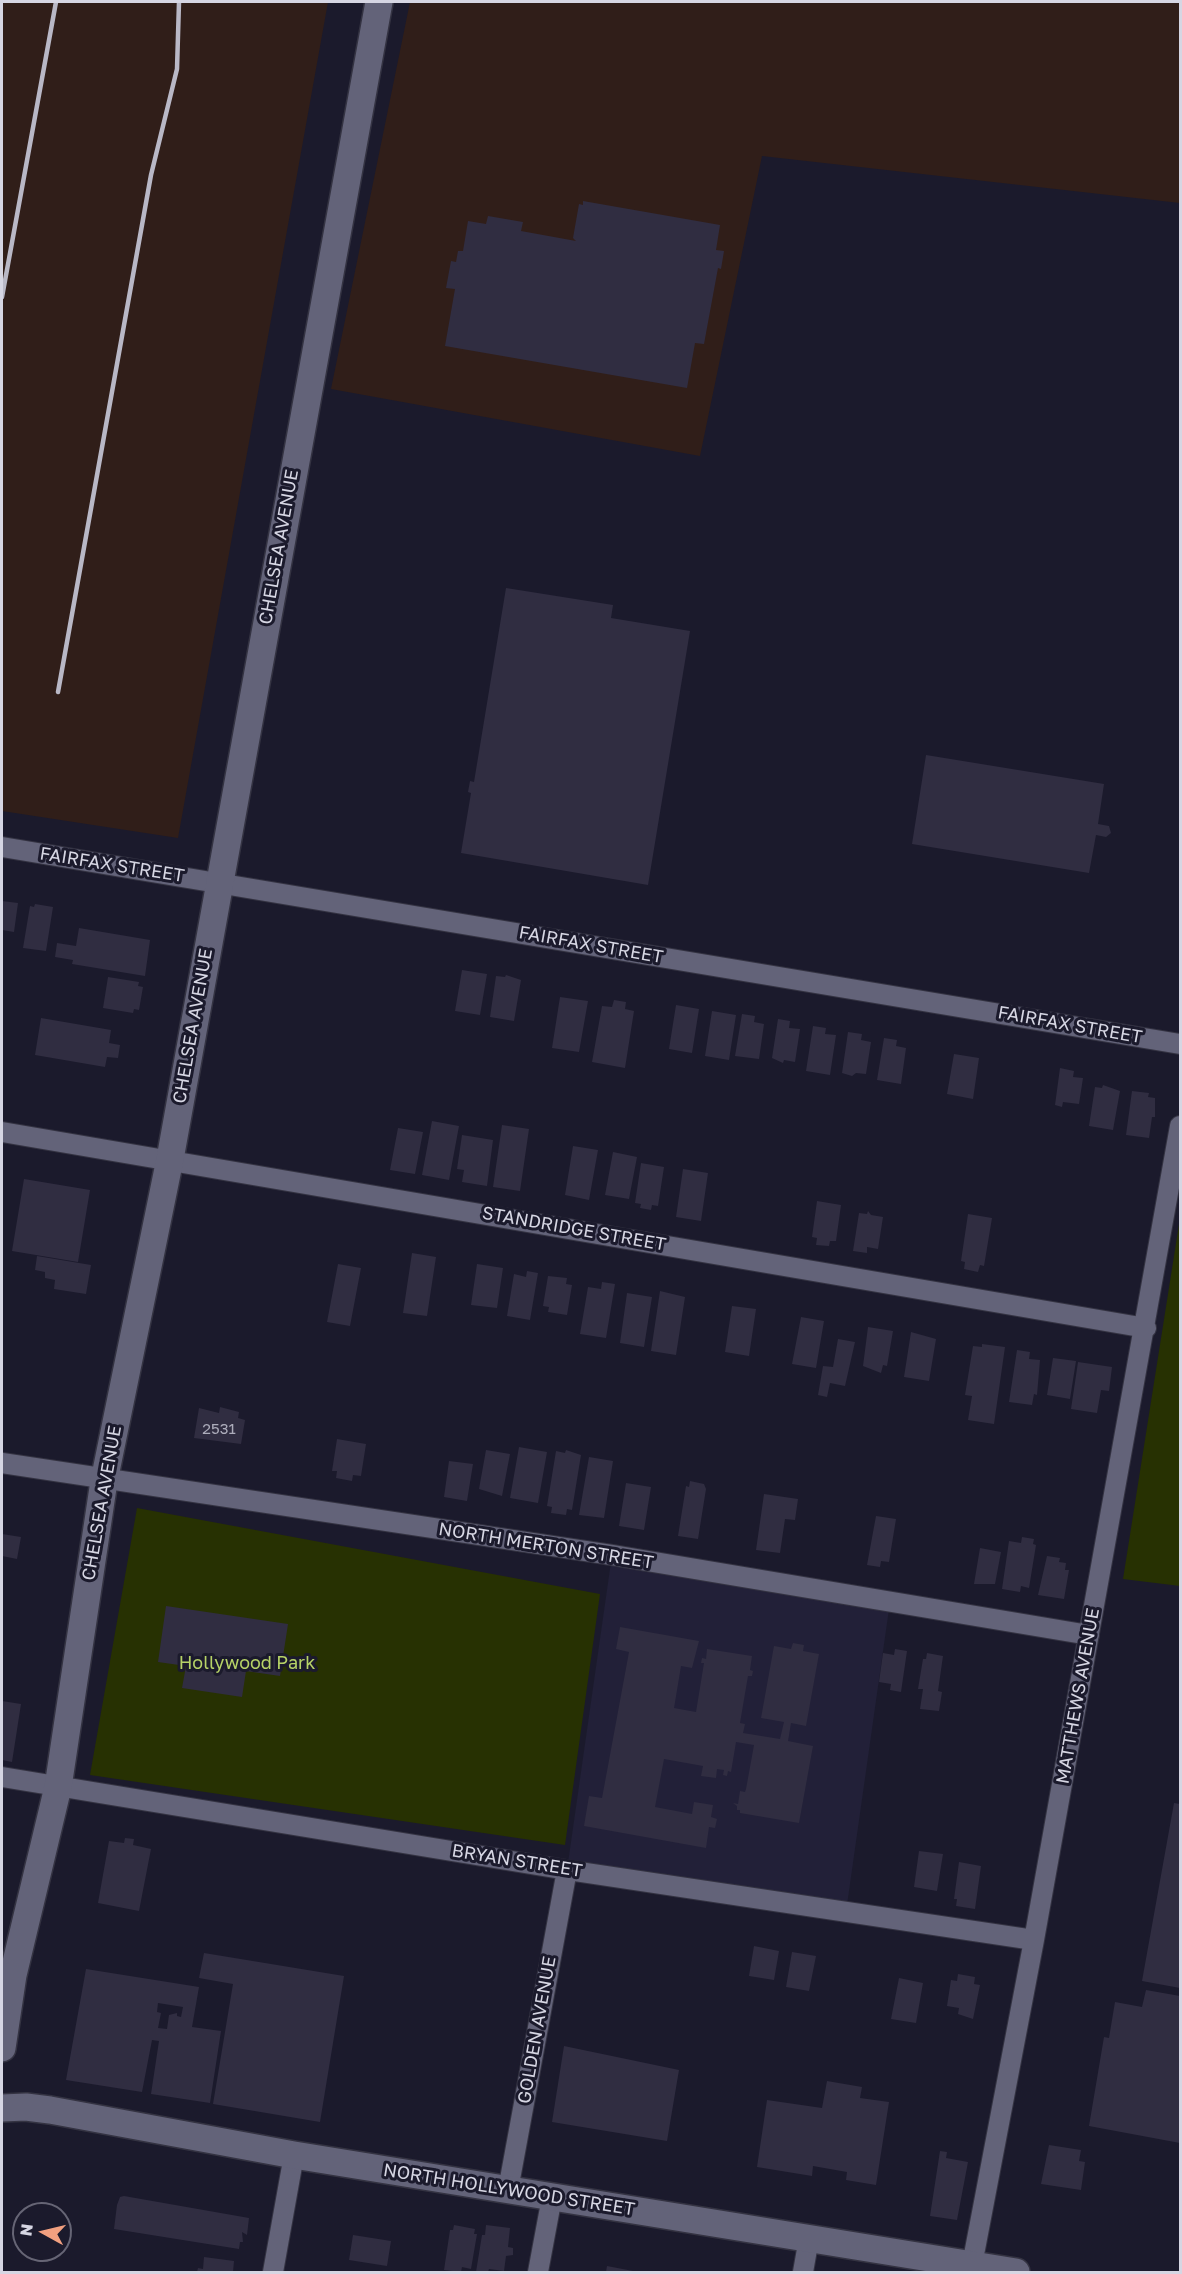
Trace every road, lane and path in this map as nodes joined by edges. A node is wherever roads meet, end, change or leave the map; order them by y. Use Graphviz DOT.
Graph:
graph roads {
  1 [pos="379,2"];
  2 [pos="2,847"];
  3 [pos="218,882"];
  4 [pos="1180,1044"];
  5 [pos="1180,1126"];
  6 [pos="2,1132"];
  7 [pos="170,1159"];
  8 [pos="1146,1328"];
  9 [pos="2,1464"];
  10 [pos="104,1481"];
  11 [pos="1089,1635"];
  12 [pos="2,1777"];
  13 [pos="58,1787"];
  14 [pos="567,1870"];
  15 [pos="1034,1940"];
  16 [pos="2,2048"];
  17 [pos="2,2108"];
  18 [pos="294,2156"];
  19 [pos="508,2190"];
  20 [pos="552,2197"];
  21 [pos="809,2238"];
  22 [pos="972,2265"];
  23 [pos="273,2272"];
  24 [pos="538,2272"];
  25 [pos="803,2272"];
  26 [pos="1016,2272"];
  1 -- 3 [label="main road, CHELSEA AVENUE"];
  2 -- 3 [label="street, FAIRFAX STREET"];
  3 -- 4 [label="street, FAIRFAX STREET"];
  3 -- 7 [label="main road, CHELSEA AVENUE"];
  5 -- 8 [label="street, MATTHEWS AVENUE"];
  6 -- 7 [label="street, STANDRIDGE STREET"];
  7 -- 8 [label="street, STANDRIDGE STREET"];
  7 -- 10 [label="main road, CHELSEA AVENUE"];
  8 -- 11 [label="street, MATTHEWS AVENUE"];
  9 -- 10 [label="street, NORTH MERTON STREET"];
  10 -- 11 [label="street, NORTH MERTON STREET"];
  10 -- 13 [label="main road, CHELSEA AVENUE"];
  11 -- 15 [label="street, MATTHEWS AVENUE"];
  12 -- 13 [label="street, BRYAN STREET"];
  13 -- 14 [label="street, BRYAN STREET"];
  13 -- 16 [label="main road, CHELSEA AVENUE"];
  14 -- 15 [label="street, BRYAN STREET"];
  14 -- 19 [label="street, GOLDEN AVENUE"];
  15 -- 22 [label="street, MATTHEWS AVENUE"];
  17 -- 18 [label="main road, NORTH HOLLYWOOD STREET"];
  18 -- 19 [label="main road, NORTH HOLLYWOOD STREET"];
  18 -- 23 [label="street"];
  19 -- 20 [label="main road, NORTH HOLLYWOOD STREET"];
  20 -- 21 [label="main road, NORTH HOLLYWOOD STREET"];
  20 -- 24 [label="street"];
  21 -- 22 [label="main road, NORTH HOLLYWOOD STREET"];
  21 -- 25 [label="street"];
  22 -- 26 [label="main road, NORTH HOLLYWOOD STREET"];
}
